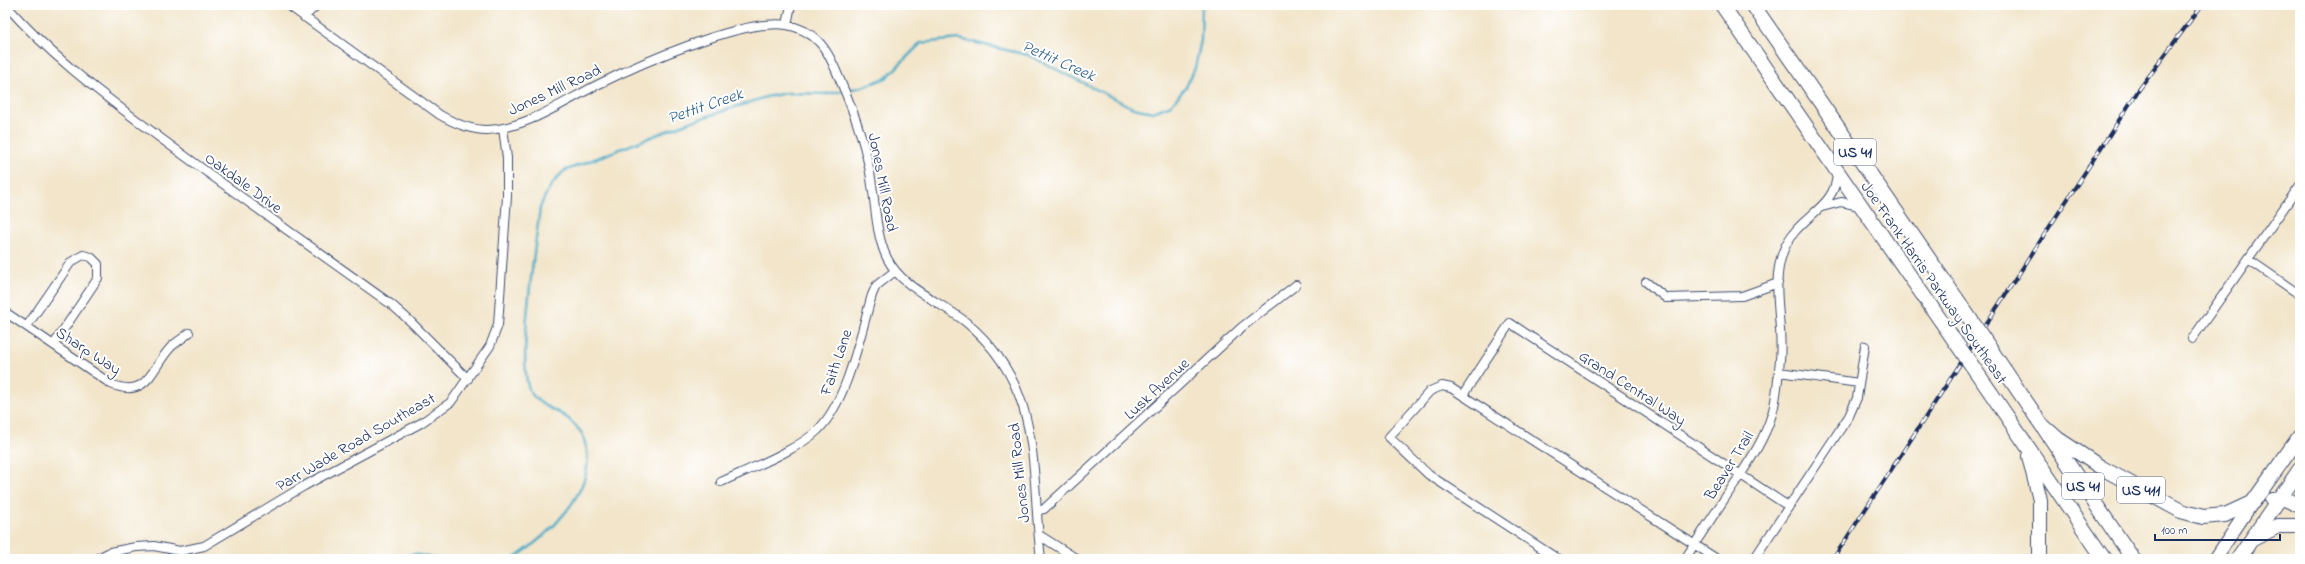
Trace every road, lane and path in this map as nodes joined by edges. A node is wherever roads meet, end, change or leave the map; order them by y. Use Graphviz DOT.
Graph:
graph roads {
  1 [pos="6,5"];
  2 [pos="288,5"];
  3 [pos="316,5"];
  4 [pos="790,5"];
  5 [pos="1722,5"];
  6 [pos="1754,5"];
  7 [pos="304,17"];
  8 [pos="786,25"];
  9 [pos="503,128"];
  10 [pos="1837,170"];
  11 [pos="2300,185"];
  12 [pos="1822,207"];
  13 [pos="1863,207"];
  14 [pos="2248,259"];
  15 [pos="895,271"];
  16 [pos="1646,282"];
  17 [pos="1778,284"];
  18 [pos="1296,285"];
  19 [pos="2300,295"];
  20 [pos="5,312"];
  21 [pos="27,326"];
  22 [pos="189,334"];
  23 [pos="2192,339"];
  24 [pos="54,344"];
  25 [pos="1865,346"];
  26 [pos="1779,372"];
  27 [pos="468,379"];
  28 [pos="1859,383"];
  29 [pos="1463,395"];
  30 [pos="2041,424"];
  31 [pos="2300,436"];
  32 [pos="2022,439"];
  33 [pos="2300,469"];
  34 [pos="1741,474"];
  35 [pos="721,482"];
  36 [pos="2279,498"];
  37 [pos="2253,502"];
  38 [pos="1788,506"];
  39 [pos="2300,506"];
  40 [pos="1037,511"];
  41 [pos="2244,514"];
  42 [pos="2300,526"];
  43 [pos="1039,535"];
  44 [pos="2249,541"];
  45 [pos="1694,544"];
  46 [pos="96,559"];
  47 [pos="1041,559"];
  48 [pos="1077,559"];
  49 [pos="1558,559"];
  50 [pos="1685,559"];
  51 [pos="1717,559"];
  52 [pos="1754,559"];
  53 [pos="2040,559"];
  54 [pos="2104,559"];
  55 [pos="2133,559"];
  56 [pos="2215,559"];
  57 [pos="2238,559"];
  1 -- 27 [label="street, Oakdale Drive"];
  2 -- 7 [label="street, Jones Mill Road"];
  3 -- 7 [label="street"];
  4 -- 8 [label="street"];
  5 -- 10 [label="highway, Joe Frank Harris Parkway Southeast / US 41"];
  6 -- 30 [label="highway, Joe Frank Harris Parkway Southeast / US 41, bridge"];
  7 -- 9 [label="street, Jones Mill Road"];
  8 -- 9 [label="street, Jones Mill Road"];
  8 -- 15 [label="street, Jones Mill Road"];
  9 -- 27 [label="street, Parr Wade Road Southeast"];
  10 -- 12 [label="street, Beaver Trail"];
  10 -- 13 [label="highway, Joe Frank Harris Parkway Southeast / US 41"];
  11 -- 14 [label="street"];
  12 -- 13 [label="street, Beaver Trail"];
  12 -- 17 [label="street, Beaver Trail"];
  13 -- 32 [label="highway, Joe Frank Harris Parkway Southeast / US 41, bridge"];
  14 -- 19 [label="street"];
  14 -- 23 [label="street"];
  15 -- 35 [label="street, Faith Lane"];
  15 -- 40 [label="street, Jones Mill Road"];
  16 -- 17 [label="street"];
  17 -- 26 [label="street, Beaver Trail"];
  18 -- 40 [label="street, Lusk Avenue"];
  20 -- 21 [label="street, Sharp Way"];
  21 -- 24 [label="street, Sharp Way"];
  21 -- 24 [label="street"];
  22 -- 24 [label="street, Sharp Way"];
  25 -- 28 [label="street"];
  26 -- 28 [label="street"];
  26 -- 34 [label="street, Beaver Trail"];
  27 -- 46 [label="street, Parr Wade Road Southeast"];
  28 -- 38 [label="street"];
  29 -- 34 [label="street, Grand Central Way"];
  29 -- 45 [label="street"];
  29 -- 49 [label="street"];
  30 -- 37 [label="highway, US 411"];
  30 -- 55 [label="highway, Joe Frank Harris Parkway Southeast / US 41"];
  31 -- 37 [label="highway, US 411"];
  32 -- 53 [label="highway"];
  32 -- 54 [label="highway, Joe Frank Harris Parkway Southeast / US 41"];
  33 -- 36 [label="highway"];
  34 -- 38 [label="street, Grand Central Way"];
  34 -- 45 [label="street, Beaver Trail"];
  36 -- 39 [label="highway"];
  36 -- 41 [label="highway"];
  36 -- 44 [label="highway"];
  37 -- 41 [label="main road"];
  38 -- 52 [label="street"];
  40 -- 43 [label="street, Jones Mill Road"];
  41 -- 56 [label="main road"];
  42 -- 44 [label="highway"];
  43 -- 47 [label="street, Jones Mill Road"];
  43 -- 48 [label="street"];
  44 -- 57 [label="highway"];
  45 -- 50 [label="street, Beaver Trail"];
  45 -- 51 [label="street"];
}
